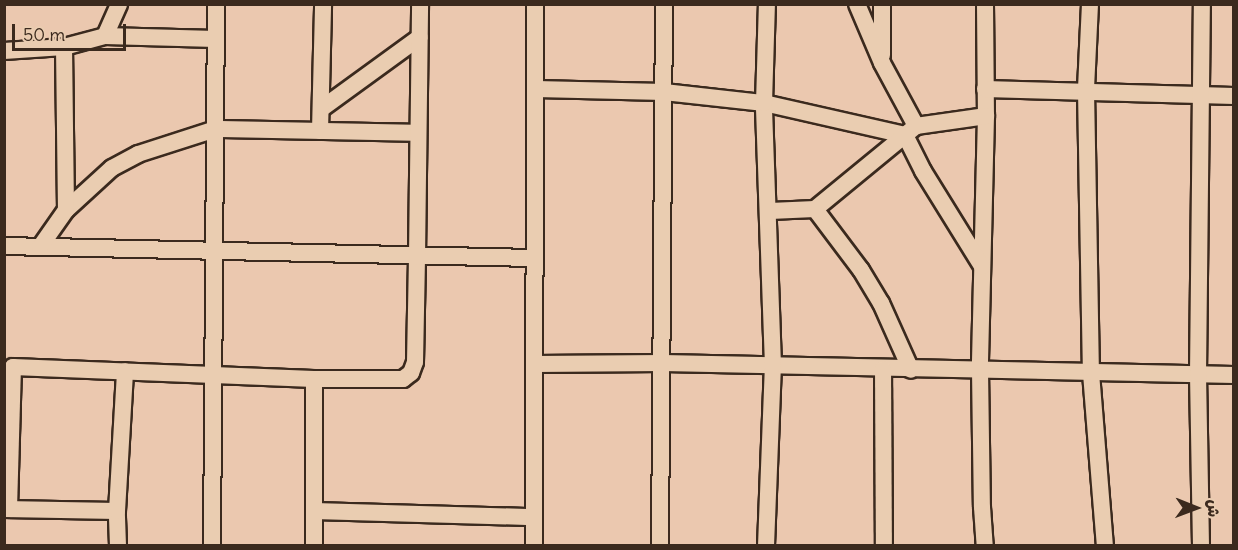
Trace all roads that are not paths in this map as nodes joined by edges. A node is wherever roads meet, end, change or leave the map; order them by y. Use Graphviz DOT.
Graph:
graph roads {
  1 [pos="119,4"];
  2 [pos="216,4"];
  3 [pos="323,4"];
  4 [pos="420,4"];
  5 [pos="536,4"];
  6 [pos="664,4"];
  7 [pos="767,4"];
  8 [pos="857,4"];
  9 [pos="882,4"];
  10 [pos="985,4"];
  11 [pos="1090,4"];
  12 [pos="1202,4"];
  13 [pos="105,36"];
  14 [pos="420,37"];
  15 [pos="216,39"];
  16 [pos="64,46"];
  17 [pos="4,51"];
  18 [pos="882,63"];
  19 [pos="536,89"];
  20 [pos="985,89"];
  21 [pos="1086,90"];
  22 [pos="664,92"];
  23 [pos="1201,95"];
  24 [pos="1233,96"];
  25 [pos="764,103"];
  26 [pos="321,109"];
  27 [pos="986,116"];
  28 [pos="216,129"];
  29 [pos="910,130"];
  30 [pos="320,131"];
  31 [pos="418,133"];
  32 [pos="815,209"];
  33 [pos="66,210"];
  34 [pos="770,211"];
  35 [pos="4,246"];
  36 [pos="40,247"];
  37 [pos="216,250"];
  38 [pos="417,257"];
  39 [pos="534,258"];
  40 [pos="982,266"];
  41 [pos="663,363"];
  42 [pos="535,364"];
  43 [pos="773,366"];
  44 [pos="883,369"];
  45 [pos="911,370"];
  46 [pos="980,370"];
  47 [pos="125,371"];
  48 [pos="1091,373"];
  49 [pos="1198,374"];
  50 [pos="214,375"];
  51 [pos="1233,375"];
  52 [pos="314,379"];
  53 [pos="7,509"];
  54 [pos="117,511"];
  55 [pos="314,511"];
  56 [pos="534,517"];
  57 [pos="118,546"];
  58 [pos="212,546"];
  59 [pos="314,546"];
  60 [pos="534,546"];
  61 [pos="660,546"];
  62 [pos="766,546"];
  63 [pos="884,546"];
  64 [pos="985,546"];
  65 [pos="1105,546"];
  66 [pos="1201,546"];
  1 -- 13 [label="street"];
  2 -- 15 [label="street"];
  3 -- 26 [label="street"];
  4 -- 14 [label="street"];
  5 -- 19 [label="street"];
  6 -- 22 [label="street"];
  7 -- 25 [label="street"];
  8 -- 18 [label="street"];
  9 -- 18 [label="street"];
  10 -- 20 [label="street"];
  11 -- 21 [label="street"];
  12 -- 23 [label="street"];
  13 -- 15 [label="street"];
  13 -- 16 [label="street"];
  14 -- 26 [label="street"];
  14 -- 31 [label="street"];
  15 -- 28 [label="street"];
  16 -- 17 [label="street"];
  16 -- 33 [label="street"];
  18 -- 29 [label="street"];
  19 -- 22 [label="street"];
  19 -- 39 [label="street"];
  20 -- 21 [label="street"];
  20 -- 27 [label="street"];
  21 -- 23 [label="street"];
  21 -- 48 [label="street"];
  22 -- 25 [label="street"];
  22 -- 41 [label="street"];
  23 -- 24 [label="street"];
  23 -- 49 [label="street"];
  25 -- 29 [label="street"];
  25 -- 34 [label="street"];
  26 -- 30 [label="street"];
  27 -- 29 [label="street"];
  27 -- 40 [label="street"];
  28 -- 30 [label="street"];
  28 -- 33 [label="street"];
  28 -- 37 [label="street"];
  29 -- 32 [label="street"];
  29 -- 40 [label="street"];
  30 -- 31 [label="street"];
  31 -- 38 [label="street"];
  32 -- 34 [label="street"];
  32 -- 45 [label="street"];
  33 -- 36 [label="street"];
  34 -- 43 [label="street"];
  35 -- 36 [label="street"];
  36 -- 37 [label="street"];
  37 -- 38 [label="street"];
  37 -- 50 [label="street"];
  38 -- 39 [label="street"];
  38 -- 52 [label="street"];
  39 -- 42 [label="street"];
  40 -- 46 [label="street"];
  41 -- 42 [label="street"];
  41 -- 43 [label="street"];
  41 -- 61 [label="street"];
  42 -- 56 [label="street"];
  43 -- 44 [label="street"];
  43 -- 62 [label="street"];
  44 -- 45 [label="street"];
  44 -- 63 [label="street"];
  45 -- 46 [label="street"];
  46 -- 48 [label="street"];
  46 -- 64 [label="street"];
  47 -- 50 [label="street"];
  47 -- 53 [label="street"];
  47 -- 54 [label="street"];
  48 -- 49 [label="street"];
  48 -- 65 [label="street"];
  49 -- 51 [label="street"];
  49 -- 66 [label="street"];
  50 -- 52 [label="street"];
  50 -- 58 [label="street"];
  52 -- 55 [label="street"];
  53 -- 54 [label="street"];
  54 -- 57 [label="street"];
  55 -- 56 [label="street"];
  55 -- 59 [label="street"];
  56 -- 60 [label="street"];
}
